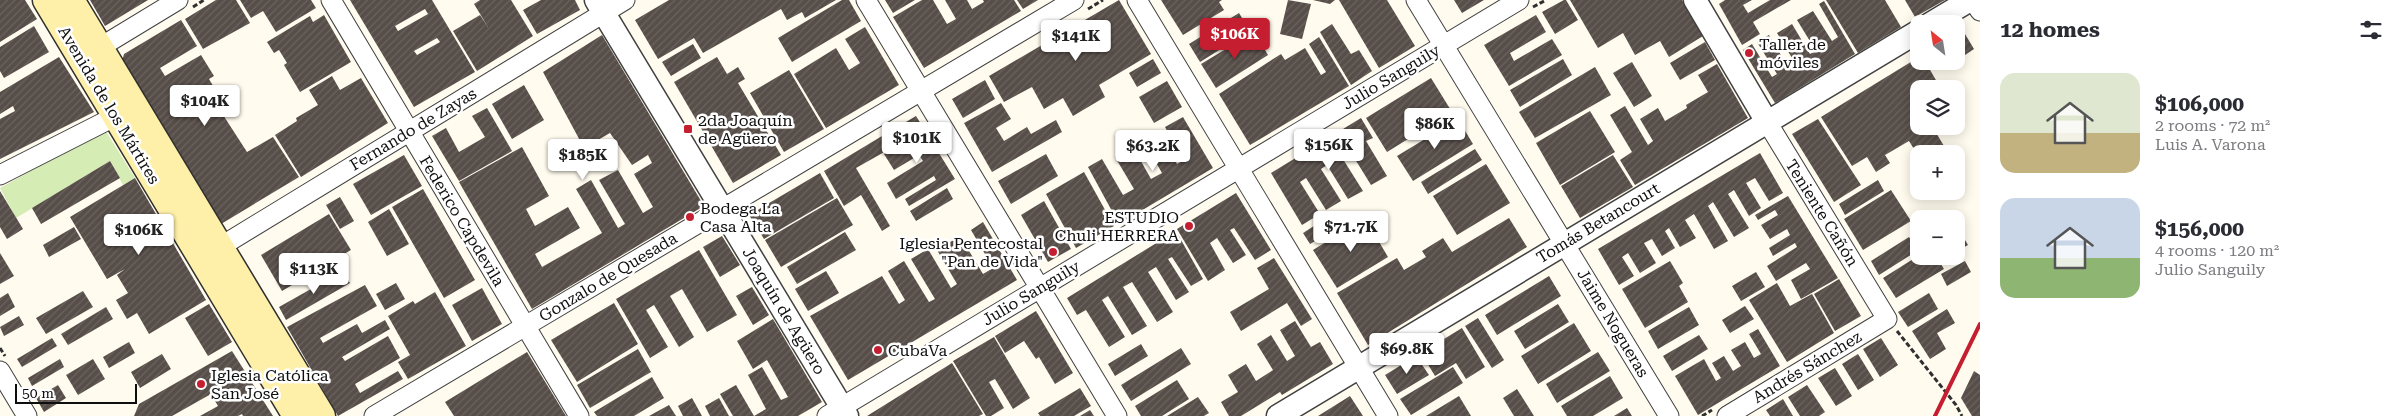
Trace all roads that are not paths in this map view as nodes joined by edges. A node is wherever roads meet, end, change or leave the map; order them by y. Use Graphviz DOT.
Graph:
graph roads {
  1 [pos="46,0"];
  2 [pos="71,0"];
  3 [pos="178,0"];
  4 [pos="331,0"];
  5 [pos="625,0"];
  6 [pos="866,0"];
  7 [pos="1074,0"];
  8 [pos="1137,0"];
  9 [pos="1416,0"];
  10 [pos="1519,0"];
  11 [pos="1695,0"];
  12 [pos="1970,0"];
  13 [pos="1974,0"];
  14 [pos="600,6"];
  15 [pos="1980,11"];
  16 [pos="1945,15"];
  17 [pos="1910,35"];
  18 [pos="1443,45"];
  19 [pos="91,53"];
  20 [pos="921,91"];
  21 [pos="116,116"];
  22 [pos="1767,122"];
  23 [pos="409,132"];
  24 [pos="1239,168"];
  25 [pos="0,175"];
  26 [pos="722,209"];
  27 [pos="1565,243"];
  28 [pos="211,253"];
  29 [pos="1040,288"];
  30 [pos="1887,319"];
  31 [pos="525,326"];
  32 [pos="1359,367"];
  33 [pos="1,376"];
  34 [pos="1723,411"];
  35 [pos="839,413"];
  36 [pos="27,416"];
  37 [pos="296,416"];
  38 [pos="322,416"];
  39 [pos="374,416"];
  40 [pos="580,416"];
  41 [pos="1117,416"];
  42 [pos="1278,416"];
  43 [pos="1388,416"];
  44 [pos="1669,416"];
  1 -- 19 [label="main road, Avenida de los Mártires"];
  2 -- 19 [label="main road, Avenida de los Mártires"];
  3 -- 19 [label="street"];
  4 -- 23 [label="street, Federico Capdevila"];
  5 -- 14 [label="street, Fernando de Zayas"];
  6 -- 20 [label="street"];
  7 -- 20 [label="street, Gonzalo de Quesada"];
  8 -- 24 [label="street"];
  9 -- 18 [label="street, Jaime Nogueras"];
  10 -- 18 [label="street, Julio Sanguily"];
  11 -- 22 [label="street, Teniente Cañón"];
  12 -- 16 [label="street"];
  13 -- 15 [label="street"];
  14 -- 23 [label="street, Fernando de Zayas"];
  14 -- 26 [label="street, Joaquín de Agüero"];
  17 -- 22 [label="street, Tomás Betancourt"];
  18 -- 24 [label="street, Julio Sanguily"];
  18 -- 27 [label="street, Jaime Nogueras"];
  19 -- 21 [label="main road, Avenida de los Mártires"];
  19 -- 28 [label="main road, Avenida de los Mártires"];
  20 -- 26 [label="street, Gonzalo de Quesada"];
  20 -- 29 [label="street"];
  21 -- 25 [label="street"];
  21 -- 28 [label="main road, Avenida de los Mártires"];
  22 -- 27 [label="street, Tomás Betancourt"];
  22 -- 30 [label="street, Teniente Cañón"];
  23 -- 28 [label="street, Fernando de Zayas"];
  23 -- 31 [label="street, Federico Capdevila"];
  24 -- 29 [label="street, Julio Sanguily"];
  24 -- 32 [label="street"];
  26 -- 31 [label="street, Gonzalo de Quesada"];
  26 -- 35 [label="street, Joaquín de Agüero"];
  27 -- 32 [label="street, Tomás Betancourt"];
  27 -- 44 [label="street, Jaime Nogueras"];
  28 -- 37 [label="main road, Avenida de los Mártires"];
  28 -- 38 [label="main road, Avenida de los Mártires"];
  29 -- 35 [label="street, Julio Sanguily"];
  29 -- 41 [label="street"];
  30 -- 34 [label="street, Andrés Sánchez"];
  31 -- 39 [label="street, Gonzalo de Quesada"];
  31 -- 40 [label="street, Federico Capdevila"];
  32 -- 42 [label="street, Tomás Betancourt"];
  32 -- 43 [label="street"];
  33 -- 36 [label="street"];
}
